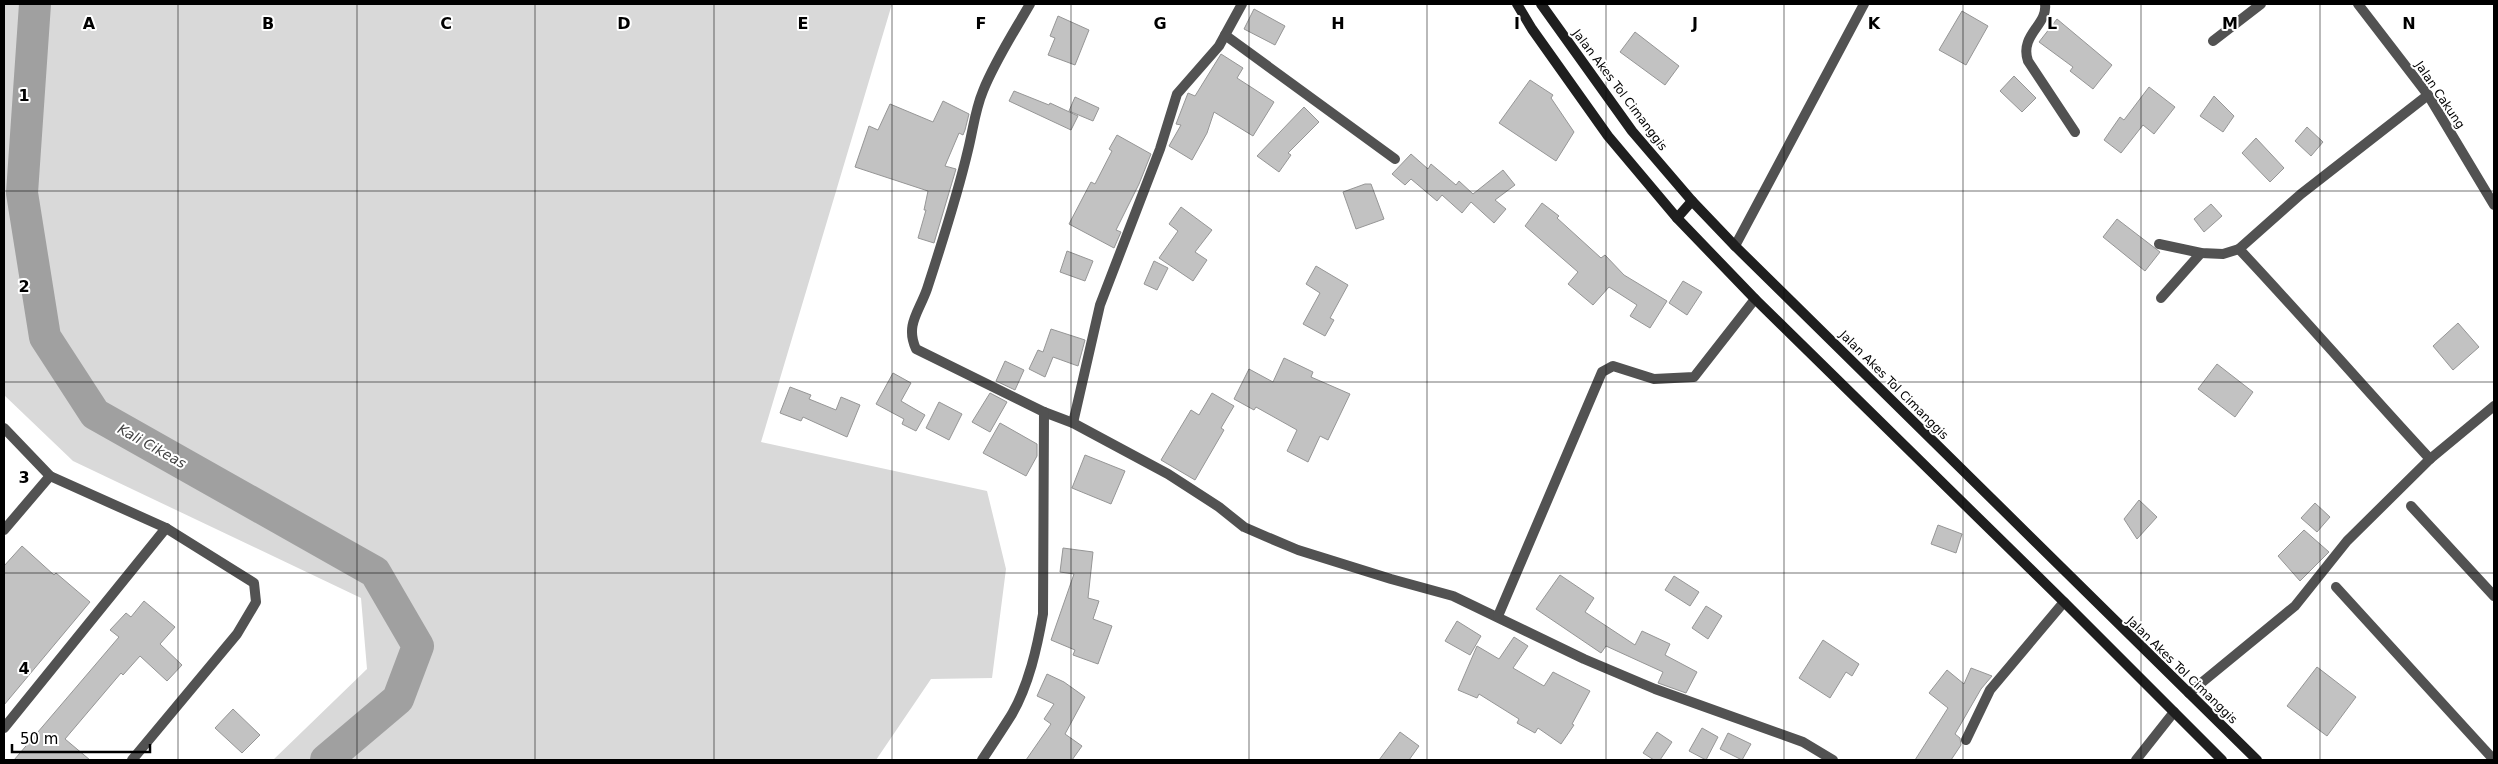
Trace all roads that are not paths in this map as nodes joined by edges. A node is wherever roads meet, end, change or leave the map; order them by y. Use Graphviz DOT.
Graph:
graph roads {
  1 [pos="1030,4"];
  2 [pos="1242,4"];
  3 [pos="1517,4"];
  4 [pos="1541,4"];
  5 [pos="1864,4"];
  6 [pos="2045,4"];
  7 [pos="2260,4"];
  8 [pos="2358,4"];
  9 [pos="1225,35"];
  10 [pos="2213,41"];
  11 [pos="2428,95"];
  12 [pos="2075,132"];
  13 [pos="1395,158"];
  14 [pos="1692,201"];
  15 [pos="2494,205"];
  16 [pos="1677,218"];
  17 [pos="2158,244"];
  18 [pos="1735,246"];
  19 [pos="2239,249"];
  20 [pos="2201,253"];
  21 [pos="2161,298"];
  22 [pos="1754,299"];
  23 [pos="2494,406"];
  24 [pos="1044,412"];
  25 [pos="1073,423"];
  26 [pos="4,428"];
  27 [pos="2430,459"];
  28 [pos="50,476"];
  29 [pos="2411,506"];
  30 [pos="166,528"];
  31 [pos="4,530"];
  32 [pos="2336,587"];
  33 [pos="2494,596"];
  34 [pos="2064,602"];
  35 [pos="1498,616"];
  36 [pos="2189,693"];
  37 [pos="2174,712"];
  38 [pos="4,728"];
  39 [pos="1966,740"];
  40 [pos="132,760"];
  41 [pos="982,760"];
  42 [pos="1833,760"];
  43 [pos="2136,760"];
  44 [pos="2222,760"];
  45 [pos="2256,760"];
  46 [pos="2494,760"];
  1 -- 24 [label="street"];
  2 -- 9 [label="street"];
  3 -- 16 [label="main road"];
  4 -- 14 [label="main road, Jalan Akes Tol Cimanggis"];
  5 -- 18 [label="street"];
  6 -- 12 [label="street"];
  7 -- 10 [label="street"];
  8 -- 11 [label="street, Jalan Cakung"];
  9 -- 13 [label="street"];
  9 -- 25 [label="street"];
  11 -- 15 [label="street, Jalan Cakung"];
  11 -- 19 [label="street"];
  14 -- 16 [label="main road"];
  14 -- 18 [label="main road, Jalan Akes Tol Cimanggis"];
  16 -- 22 [label="main road"];
  17 -- 20 [label="street"];
  18 -- 36 [label="main road, Jalan Akes Tol Cimanggis"];
  19 -- 20 [label="street"];
  19 -- 27 [label="street"];
  20 -- 21 [label="street"];
  22 -- 34 [label="main road"];
  22 -- 35 [label="street"];
  23 -- 27 [label="street"];
  24 -- 25 [label="street"];
  24 -- 41 [label="street"];
  25 -- 35 [label="street"];
  26 -- 28 [label="street"];
  27 -- 36 [label="street"];
  28 -- 30 [label="street"];
  28 -- 31 [label="street"];
  29 -- 33 [label="street"];
  30 -- 38 [label="street"];
  30 -- 40 [label="street"];
  32 -- 46 [label="street"];
  34 -- 37 [label="main road"];
  34 -- 39 [label="street"];
  35 -- 42 [label="street"];
  36 -- 45 [label="main road, Jalan Akes Tol Cimanggis"];
  37 -- 43 [label="street"];
  37 -- 44 [label="main road"];
}
